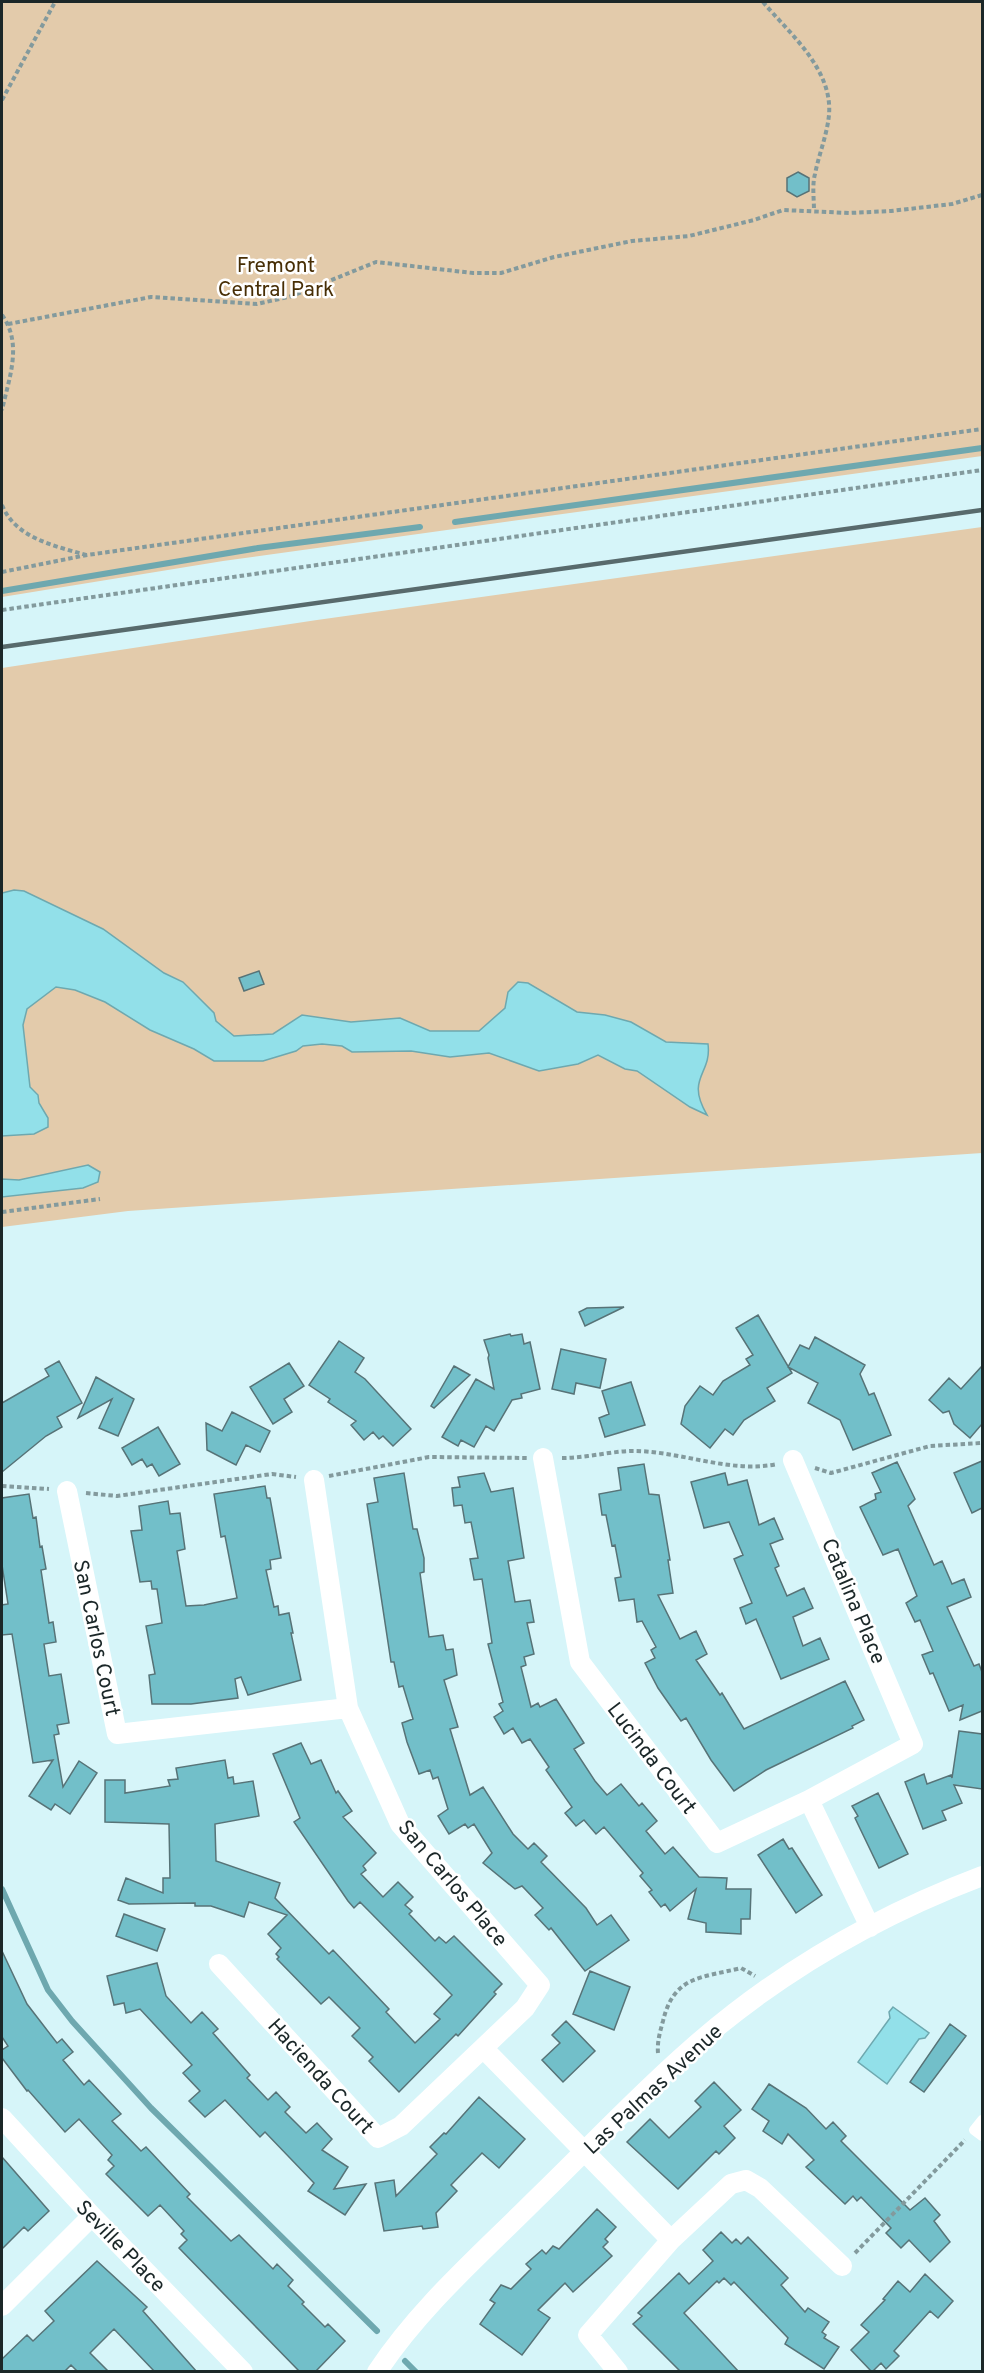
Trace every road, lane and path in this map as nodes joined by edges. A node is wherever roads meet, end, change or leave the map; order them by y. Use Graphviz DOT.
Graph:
graph roads {
  1 [pos="55,2"];
  2 [pos="762,2"];
  3 [pos="2,100"];
  4 [pos="982,195"];
  5 [pos="814,211"];
  6 [pos="2,315"];
  7 [pos="8,324"];
  8 [pos="2,410"];
  9 [pos="982,429"];
  10 [pos="982,470"];
  11 [pos="2,505"];
  12 [pos="87,555"];
  13 [pos="2,572"];
  14 [pos="2,610"];
  15 [pos="100,1198"];
  16 [pos="2,1212"];
  17 [pos="982,1443"];
  18 [pos="543,1458"];
  19 [pos="793,1460"];
  20 [pos="314,1480"];
  21 [pos="2,1486"];
  22 [pos="67,1491"];
  23 [pos="348,1708"];
  24 [pos="912,1743"];
  25 [pos="809,1800"];
  26 [pos="982,1876"];
  27 [pos="870,1927"];
  28 [pos="219,1964"];
  29 [pos="774,1985"];
  30 [pos="483,2048"];
  31 [pos="662,2077"];
  32 [pos="2,2118"];
  33 [pos="982,2120"];
  34 [pos="969,2135"];
  35 [pos="982,2136"];
  36 [pos="585,2152"];
  37 [pos="92,2216"];
  38 [pos="671,2240"];
  39 [pos="842,2266"];
  40 [pos="2,2306"];
  41 [pos="240,2371"];
  42 [pos="377,2372"];
  43 [pos="618,2372"];
  1 -- 3 [label="path"];
  2 -- 5 [label="path"];
  4 -- 5 [label="path"];
  5 -- 7 [label="path"];
  6 -- 7 [label="path"];
  7 -- 8 [label="path"];
  9 -- 12 [label="path"];
  10 -- 14 [label="path"];
  11 -- 12 [label="path"];
  12 -- 13 [label="path"];
  15 -- 16 [label="path"];
  17 -- 19 [label="path"];
  18 -- 19 [label="path"];
  18 -- 20 [label="path"];
  18 -- 25 [label="street, Lucinda Court"];
  19 -- 24 [label="street, Catalina Place"];
  20 -- 22 [label="path"];
  20 -- 23 [label="street, San Carlos Place"];
  21 -- 22 [label="path"];
  22 -- 23 [label="street, San Carlos Court"];
  23 -- 30 [label="street, San Carlos Place"];
  24 -- 25 [label="street, Lucinda Court"];
  25 -- 27 [label="street"];
  26 -- 27 [label="street, Las Palmas Avenue"];
  27 -- 29 [label="street, Las Palmas Avenue"];
  28 -- 30 [label="street, Hacienda Court"];
  29 -- 31 [label="street, Las Palmas Avenue"];
  29 -- 31 [label="path"];
  30 -- 36 [label="street"];
  31 -- 36 [label="street, Las Palmas Avenue"];
  32 -- 37 [label="street, Seville Place"];
  33 -- 35 [label="lane"];
  34 -- 39 [label="path"];
  36 -- 38 [label="street"];
  36 -- 42 [label="street, Las Palmas Avenue"];
  37 -- 40 [label="street"];
  37 -- 41 [label="street, Seville Place"];
  38 -- 39 [label="street"];
  38 -- 43 [label="street"];
}
